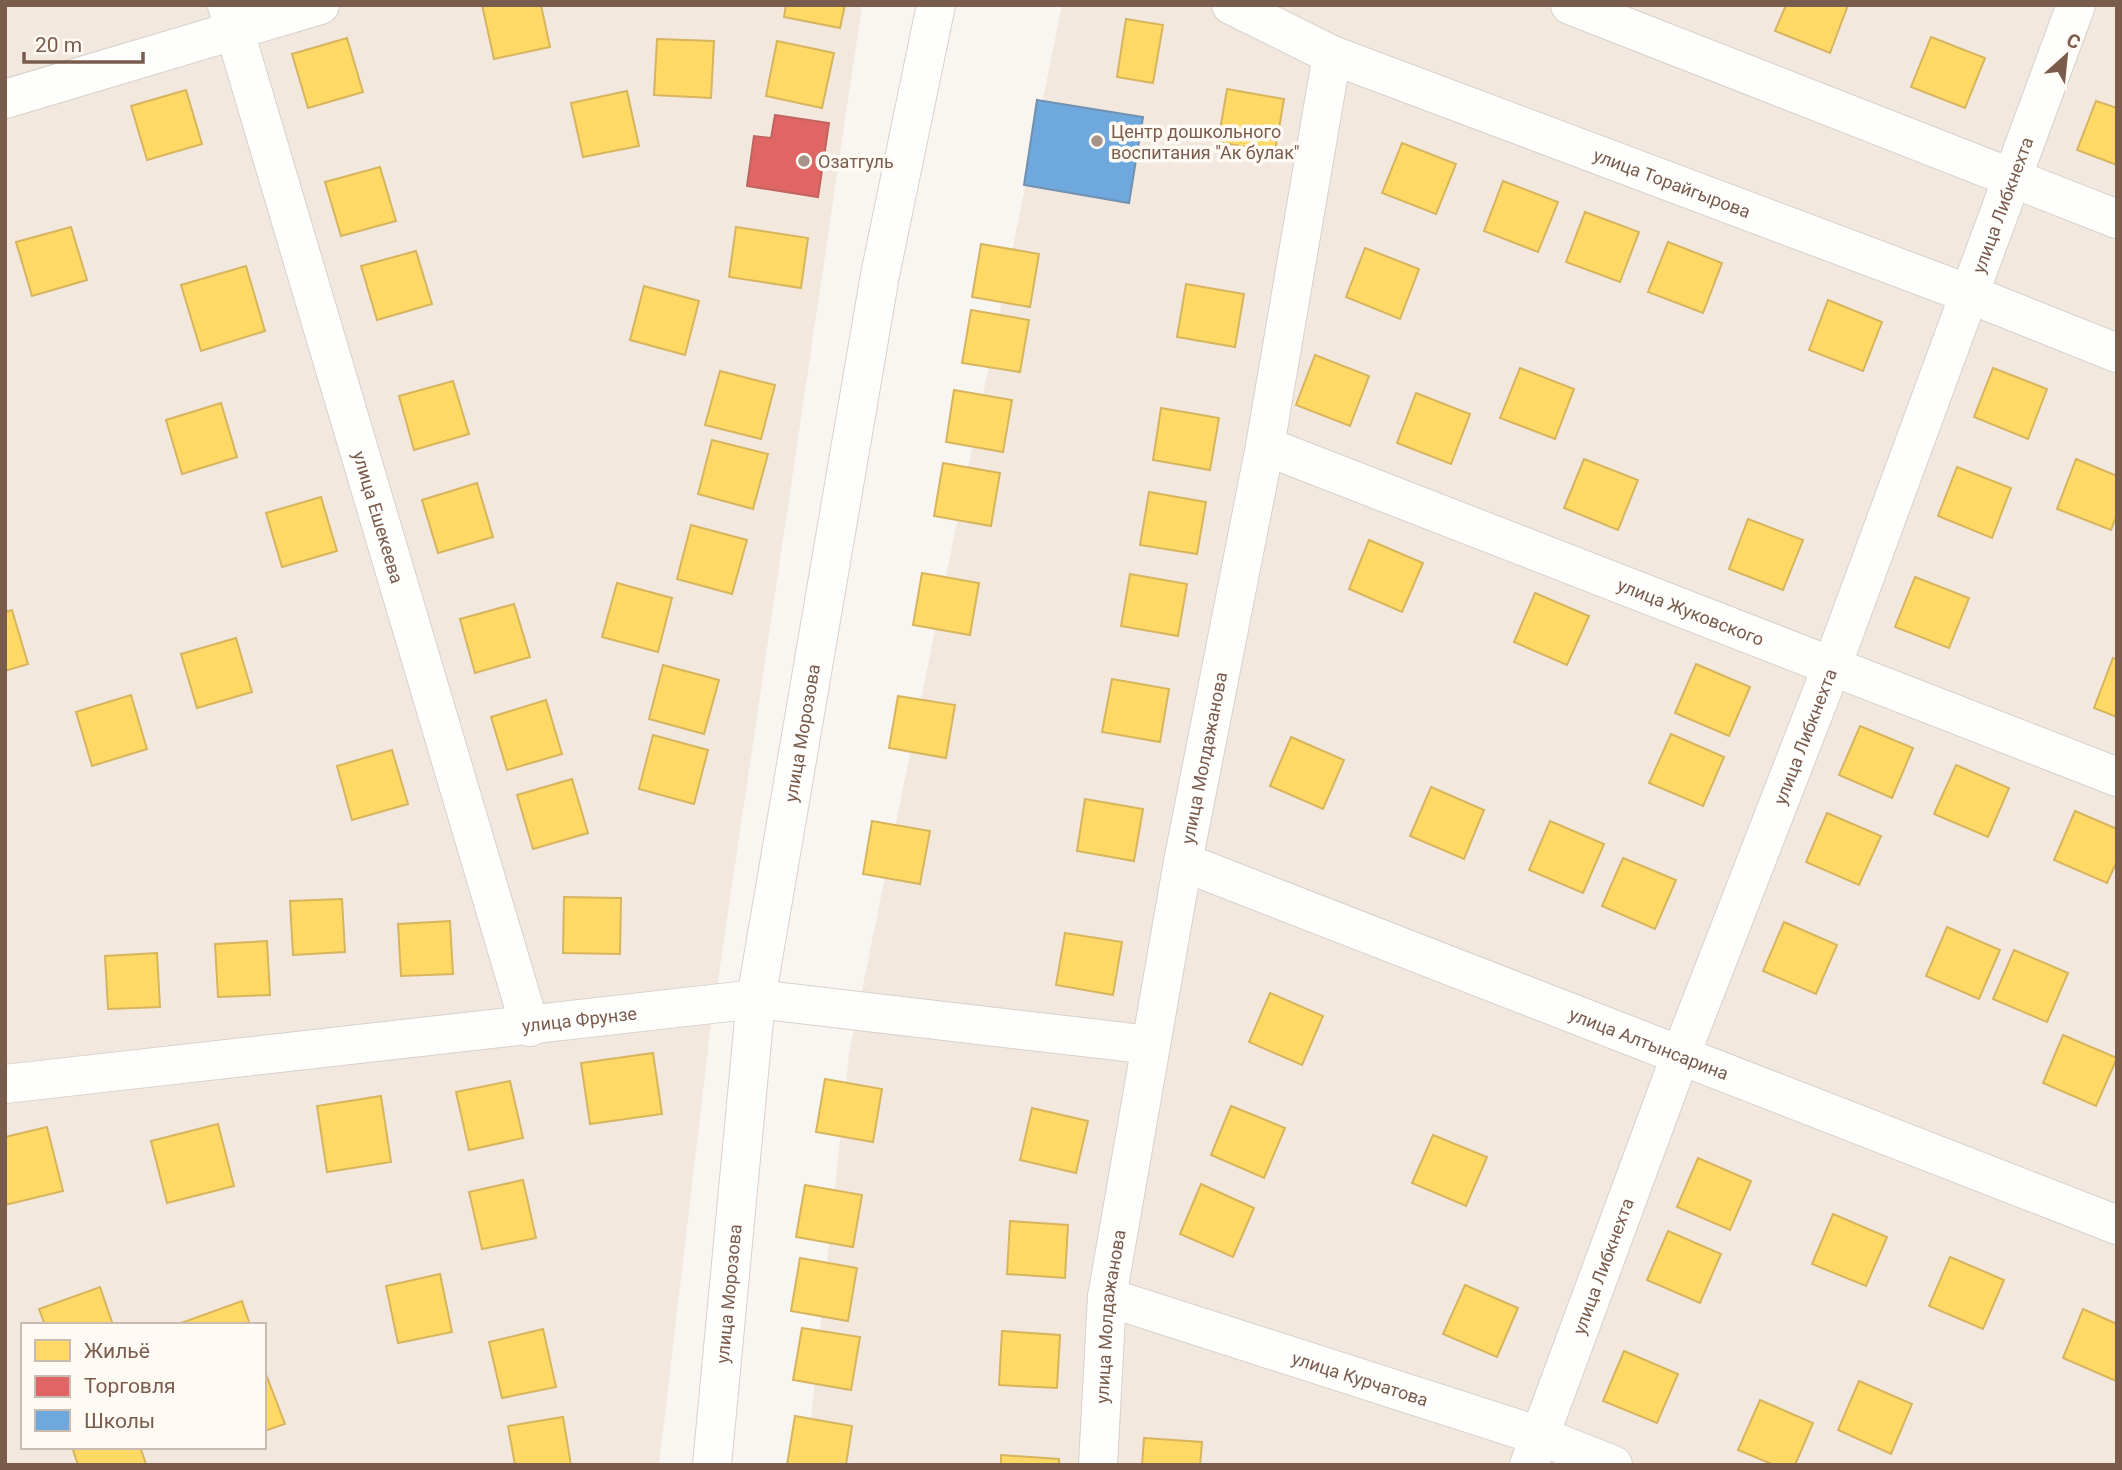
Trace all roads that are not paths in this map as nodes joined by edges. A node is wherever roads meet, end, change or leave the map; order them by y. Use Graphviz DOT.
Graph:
graph roads {
  1 [pos="320,5"];
  2 [pos="936,5"];
  3 [pos="1231,5"];
  4 [pos="1570,5"];
  5 [pos="2076,5"];
  6 [pos="231,19"];
  7 [pos="1332,55"];
  8 [pos="5,99"];
  9 [pos="2011,178"];
  10 [pos="2117,219"];
  11 [pos="1969,294"];
  12 [pos="2117,353"];
  13 [pos="1265,446"];
  14 [pos="1832,666"];
  15 [pos="2117,777"];
  16 [pos="1183,862"];
  17 [pos="756,999"];
  18 [pos="530,1027"];
  19 [pos="1151,1045"];
  20 [pos="1681,1054"];
  21 [pos="5,1084"];
  22 [pos="2117,1225"];
  23 [pos="1107,1297"];
  24 [pos="1534,1450"];
  25 [pos="712,1465"];
  26 [pos="1098,1465"];
  27 [pos="1613,1465"];
  1 -- 6 [label="street"];
  2 -- 17 [label="street, улица Морозова"];
  3 -- 7 [label="street, улица Торайгырова"];
  4 -- 9 [label="street"];
  5 -- 9 [label="street, улица Либкнехта"];
  6 -- 8 [label="street"];
  6 -- 18 [label="street, улица Ешекеева"];
  7 -- 11 [label="street, улица Торайгырова"];
  7 -- 13 [label="street, улица Молдажанова"];
  9 -- 10 [label="street"];
  9 -- 11 [label="street, улица Либкнехта"];
  11 -- 12 [label="street, улица Торайгырова"];
  11 -- 14 [label="street, улица Либкнехта"];
  13 -- 14 [label="street, улица Жуковского"];
  13 -- 16 [label="street, улица Молдажанова"];
  14 -- 15 [label="street, улица Жуковского"];
  14 -- 20 [label="street, улица Либкнехта"];
  16 -- 19 [label="street, улица Молдажанова"];
  16 -- 20 [label="street, улица Алтынсарина"];
  17 -- 18 [label="street, улица Фрунзе"];
  17 -- 19 [label="street, улица Фрунзе"];
  17 -- 25 [label="street, улица Морозова"];
  18 -- 21 [label="street, улица Фрунзе"];
  19 -- 23 [label="street, улица Молдажанова"];
  20 -- 22 [label="street, улица Алтынсарина"];
  20 -- 24 [label="street, улица Либкнехта"];
  23 -- 24 [label="street, улица Курчатова"];
  23 -- 26 [label="street, улица Молдажанова"];
  24 -- 27 [label="street, улица Курчатова"];
}
